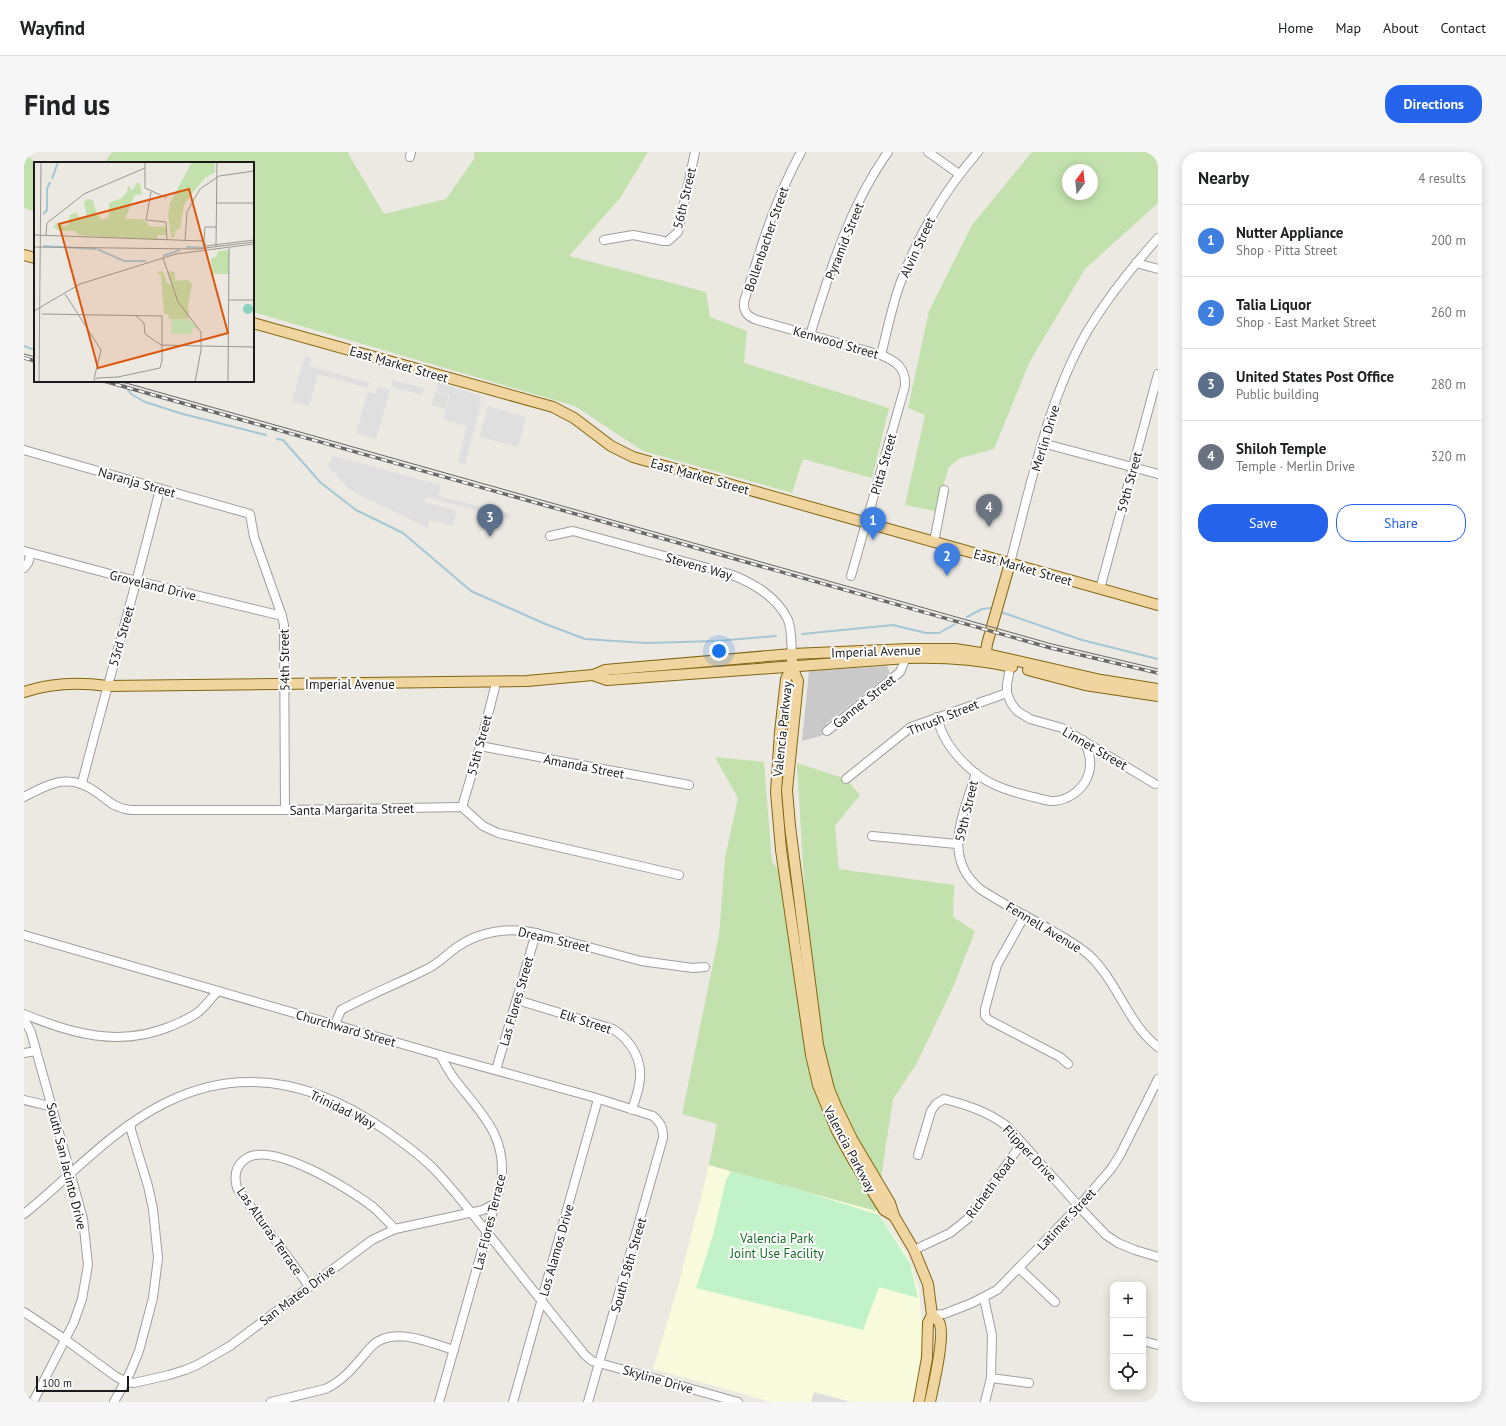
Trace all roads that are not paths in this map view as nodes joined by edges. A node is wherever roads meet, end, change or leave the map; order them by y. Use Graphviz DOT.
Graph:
graph roads {
  1 [pos="695,152"];
  2 [pos="800,152"];
  3 [pos="888,152"];
  4 [pos="928,152"];
  5 [pos="978,152"];
  6 [pos="959,174"];
  7 [pos="1158,238"];
  8 [pos="604,240"];
  9 [pos="24,255"];
  10 [pos="34,258"];
  11 [pos="1136,263"];
  12 [pos="1158,269"];
  13 [pos="760,321"];
  14 [pos="254,324"];
  15 [pos="810,335"];
  16 [pos="881,355"];
  17 [pos="1158,374"];
  18 [pos="904,375"];
  19 [pos="1042,443"];
  20 [pos="24,450"];
  21 [pos="1133,468"];
  22 [pos="1158,474"];
  23 [pos="160,489"];
  24 [pos="944,490"];
  25 [pos="250,514"];
  26 [pos="867,523"];
  27 [pos="550,536"];
  28 [pos="934,542"];
  29 [pos="27,552"];
  30 [pos="1010,563"];
  31 [pos="24,568"];
  32 [pos="851,576"];
  33 [pos="138,581"];
  34 [pos="1100,589"];
  35 [pos="1158,605"];
  36 [pos="282,616"];
  37 [pos="908,653"];
  38 [pos="792,654"];
  39 [pos="986,658"];
  40 [pos="1011,663"];
  41 [pos="792,667"];
  42 [pos="593,675"];
  43 [pos="496,683"];
  44 [pos="284,684"];
  45 [pos="107,686"];
  46 [pos="1158,689"];
  47 [pos="24,692"];
  48 [pos="1008,693"];
  49 [pos="1158,696"];
  50 [pos="24,698"];
  51 [pos="937,717"];
  52 [pos="827,731"];
  53 [pos="1083,740"];
  54 [pos="480,746"];
  55 [pos="976,773"];
  56 [pos="846,779"];
  57 [pos="82,783"];
  58 [pos="1156,784"];
  59 [pos="688,785"];
  60 [pos="24,798"];
  61 [pos="462,807"];
  62 [pos="285,810"];
  63 [pos="872,836"];
  64 [pos="957,844"];
  65 [pos="965,872"];
  66 [pos="679,875"];
  67 [pos="1025,915"];
  68 [pos="536,932"];
  69 [pos="24,936"];
  70 [pos="705,967"];
  71 [pos="218,991"];
  72 [pos="518,1000"];
  73 [pos="24,1014"];
  74 [pos="24,1018"];
  75 [pos="335,1024"];
  76 [pos="1158,1048"];
  77 [pos="36,1051"];
  78 [pos="24,1053"];
  79 [pos="440,1055"];
  80 [pos="1068,1064"];
  81 [pos="496,1070"];
  82 [pos="1158,1079"];
  83 [pos="598,1099"];
  84 [pos="24,1100"];
  85 [pos="53,1107"];
  86 [pos="632,1110"];
  87 [pos="131,1124"];
  88 [pos="663,1127"];
  89 [pos="1021,1144"];
  90 [pos="918,1155"];
  91 [pos="70,1174"];
  92 [pos="494,1204"];
  93 [pos="1079,1206"];
  94 [pos="471,1212"];
  95 [pos="24,1214"];
  96 [pos="395,1229"];
  97 [pos="487,1233"];
  98 [pos="914,1250"];
  99 [pos="1158,1256"];
  100 [pos="1019,1268"];
  101 [pos="309,1286"];
  102 [pos="984,1298"];
  103 [pos="541,1301"];
  104 [pos="1056,1302"];
  105 [pos="24,1312"];
  106 [pos="932,1315"];
  107 [pos="66,1340"];
  108 [pos="1146,1342"];
  109 [pos="1158,1345"];
  110 [pos="454,1350"];
  111 [pos="600,1363"];
  112 [pos="991,1378"];
  113 [pos="126,1382"];
  114 [pos="1029,1383"];
  115 [pos="24,1400"];
  116 [pos="28,1402"];
  117 [pos="33,1402"];
  118 [pos="114,1402"];
  119 [pos="271,1402"];
  120 [pos="440,1402"];
  121 [pos="513,1402"];
  122 [pos="588,1402"];
  123 [pos="738,1402"];
  124 [pos="919,1402"];
  125 [pos="930,1402"];
  126 [pos="985,1402"];
  1 -- 8 [label="street, 56th Street"];
  2 -- 13 [label="street, Bollenbacher Street"];
  3 -- 15 [label="street, Pyramid Street"];
  4 -- 6 [label="street"];
  5 -- 6 [label="street, Alvin Street"];
  6 -- 16 [label="street, Alvin Street"];
  7 -- 11 [label="street, Merlin Drive"];
  9 -- 10 [label="main road"];
  11 -- 12 [label="street"];
  11 -- 19 [label="street, Merlin Drive"];
  13 -- 15 [label="street, Kenwood Street"];
  14 -- 26 [label="main road, East Market Street"];
  15 -- 16 [label="street, Kenwood Street"];
  16 -- 18 [label="street, Kenwood Street"];
  17 -- 21 [label="street, 59th Street"];
  18 -- 26 [label="street, Pitta Street"];
  19 -- 21 [label="street"];
  19 -- 30 [label="street, Merlin Drive"];
  20 -- 23 [label="street, Naranja Street"];
  21 -- 22 [label="street"];
  21 -- 34 [label="street, 59th Street"];
  23 -- 25 [label="street, Naranja Street"];
  23 -- 33 [label="street, 53rd Street"];
  24 -- 28 [label="street"];
  25 -- 36 [label="street, 54th Street"];
  26 -- 28 [label="main road, East Market Street"];
  26 -- 32 [label="street, Pitta Street"];
  27 -- 38 [label="street, Stevens Way"];
  28 -- 30 [label="main road, East Market Street"];
  29 -- 31 [label="street"];
  29 -- 33 [label="street, Groveland Drive"];
  30 -- 34 [label="main road, East Market Street"];
  30 -- 39 [label="main road, Merlin Drive"];
  33 -- 36 [label="street, Groveland Drive"];
  33 -- 45 [label="street, 53rd Street"];
  34 -- 35 [label="main road, East Market Street"];
  36 -- 44 [label="street, 54th Street"];
  37 -- 38 [label="main road, Imperial Avenue"];
  37 -- 39 [label="main road, Imperial Avenue"];
  37 -- 41 [label="main road, Imperial Avenue"];
  37 -- 52 [label="street, Gannet Street"];
  38 -- 41 [label="main road, Stevens Way"];
  38 -- 42 [label="main road, Imperial Avenue"];
  39 -- 40 [label="main road, Imperial Avenue"];
  40 -- 46 [label="main road, Imperial Avenue"];
  40 -- 48 [label="street"];
  40 -- 49 [label="main road, Imperial Avenue"];
  41 -- 42 [label="main road, Imperial Avenue"];
  41 -- 98 [label="main road, Valencia Parkway"];
  42 -- 43 [label="main road, Imperial Avenue"];
  43 -- 44 [label="main road, Imperial Avenue"];
  43 -- 54 [label="street, 55th Street"];
  44 -- 45 [label="main road, Imperial Avenue"];
  44 -- 62 [label="street, 54th Street"];
  45 -- 47 [label="main road, Imperial Avenue"];
  45 -- 50 [label="main road, Imperial Avenue"];
  45 -- 57 [label="street, 53rd Street"];
  48 -- 51 [label="street, Thrush Street"];
  48 -- 53 [label="street, Linnet Street"];
  51 -- 55 [label="street"];
  51 -- 56 [label="street, Thrush Street"];
  53 -- 55 [label="street"];
  53 -- 58 [label="street, Linnet Street"];
  54 -- 59 [label="street, Amanda Street"];
  54 -- 61 [label="street, 55th Street"];
  55 -- 64 [label="street, 59th Street"];
  57 -- 60 [label="street"];
  57 -- 62 [label="street, Santa Margarita Street"];
  61 -- 62 [label="street, Santa Margarita Street"];
  61 -- 66 [label="street"];
  63 -- 64 [label="street"];
  64 -- 65 [label="street, 59th Street"];
  65 -- 67 [label="street, Fennell Avenue"];
  67 -- 76 [label="street, Fennell Avenue"];
  67 -- 80 [label="street"];
  68 -- 70 [label="street, Dream Street"];
  68 -- 72 [label="street, Las Flores Street"];
  68 -- 75 [label="street, Dream Street"];
  69 -- 71 [label="street, Churchward Street"];
  71 -- 73 [label="street"];
  71 -- 75 [label="street, Churchward Street"];
  72 -- 81 [label="street, Las Flores Street"];
  72 -- 86 [label="street, Elk Street"];
  74 -- 77 [label="street, South San Jacinto Drive"];
  75 -- 79 [label="street, Churchward Street"];
  77 -- 78 [label="street"];
  77 -- 85 [label="street, South San Jacinto Drive"];
  79 -- 81 [label="street, Churchward Street"];
  79 -- 92 [label="street, Las Flores Terrace"];
  81 -- 83 [label="street, Churchward Street"];
  82 -- 93 [label="street, Latimer Street"];
  83 -- 86 [label="street, Churchward Street"];
  83 -- 103 [label="street, Los Alamos Drive"];
  84 -- 85 [label="street"];
  85 -- 91 [label="street, South San Jacinto Drive"];
  86 -- 88 [label="street, Churchward Street"];
  87 -- 91 [label="street, Trinidad Way"];
  87 -- 94 [label="street, Trinidad Way"];
  87 -- 113 [label="street"];
  88 -- 111 [label="street, South 58th Street"];
  89 -- 90 [label="street, Flipper Drive"];
  89 -- 93 [label="street, Flipper Drive"];
  89 -- 98 [label="street, Richeth Road"];
  91 -- 95 [label="street, Trinidad Way"];
  91 -- 107 [label="street, South San Jacinto Drive"];
  92 -- 94 [label="street, San Mateo Drive"];
  92 -- 97 [label="street, Las Flores Terrace"];
  93 -- 99 [label="street, Flipper Drive"];
  93 -- 100 [label="street, Latimer Street"];
  94 -- 96 [label="street, San Mateo Drive"];
  94 -- 97 [label="street, Trinidad Way"];
  96 -- 101 [label="street, San Mateo Drive"];
  96 -- 101 [label="street, Las Alturas Terrace"];
  97 -- 103 [label="street, Trinidad Way"];
  97 -- 110 [label="street, Las Flores Terrace"];
  98 -- 106 [label="main road, Valencia Parkway"];
  100 -- 102 [label="street, Latimer Street"];
  100 -- 104 [label="street"];
  101 -- 113 [label="street, San Mateo Drive"];
  102 -- 106 [label="street, Latimer Street"];
  102 -- 112 [label="street"];
  103 -- 111 [label="street, Trinidad Way"];
  103 -- 121 [label="street, Los Alamos Drive"];
  105 -- 107 [label="street"];
  106 -- 124 [label="main road, Valencia Parkway"];
  106 -- 125 [label="main road, Valencia Parkway"];
  107 -- 113 [label="street"];
  107 -- 117 [label="street, South San Jacinto Drive"];
  108 -- 109 [label="street"];
  110 -- 119 [label="street"];
  110 -- 120 [label="street, Las Flores Terrace"];
  111 -- 122 [label="street, South 58th Street"];
  111 -- 123 [label="street, Skyline Drive"];
  112 -- 114 [label="street"];
  112 -- 126 [label="street"];
  113 -- 118 [label="street"];
  115 -- 116 [label="street"];
}
